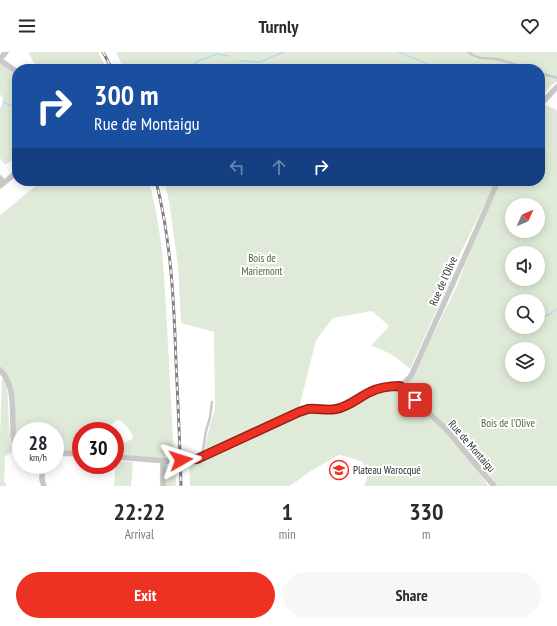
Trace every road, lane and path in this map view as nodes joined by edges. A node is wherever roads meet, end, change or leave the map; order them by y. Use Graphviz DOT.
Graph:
graph roads {
  1 [pos="6,52"];
  2 [pos="468,52"];
  3 [pos="0,59"];
  4 [pos="513,64"];
  5 [pos="12,68"];
  6 [pos="545,74"];
  7 [pos="557,78"];
  8 [pos="557,87"];
  9 [pos="545,100"];
  10 [pos="12,176"];
  11 [pos="0,178"];
  12 [pos="2,184"];
  13 [pos="496,186"];
  14 [pos="0,370"];
  15 [pos="400,386"];
  16 [pos="212,402"];
  17 [pos="13,422"];
  18 [pos="202,457"];
  19 [pos="124,458"];
  20 [pos="165,461"];
  21 [pos="42,474"];
  22 [pos="44,486"];
  23 [pos="163,486"];
  24 [pos="494,486"];
  1 -- 3 [label="street"];
  2 -- 4 [label="lane"];
  3 -- 5 [label="street"];
  6 -- 7 [label="lane"];
  8 -- 9 [label="street"];
  10 -- 12 [label="street"];
  11 -- 12 [label="street"];
  13 -- 15 [label="street, Rue de l'Olive"];
  14 -- 17 [label="street"];
  15 -- 18 [label="street"];
  15 -- 24 [label="street, Rue de Montaigu"];
  16 -- 18 [label="lane"];
  18 -- 20 [label="street, bridge"];
  19 -- 20 [label="street"];
  20 -- 23 [label="street"];
  21 -- 22 [label="street"];
}
